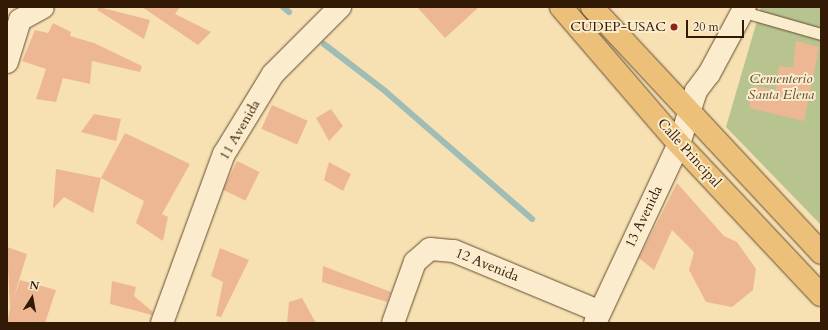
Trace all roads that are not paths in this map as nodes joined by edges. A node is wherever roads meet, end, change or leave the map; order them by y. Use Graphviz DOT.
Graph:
graph roads {
  1 [pos="43,7"];
  2 [pos="340,7"];
  3 [pos="561,7"];
  4 [pos="592,7"];
  5 [pos="744,9"];
  6 [pos="13,24"];
  7 [pos="821,34"];
  8 [pos="7,62"];
  9 [pos="689,110"];
  10 [pos="679,144"];
  11 [pos="821,253"];
  12 [pos="821,295"];
  13 [pos="597,317"];
  14 [pos="162,323"];
  15 [pos="393,323"];
  1 -- 6 [label="street"];
  2 -- 14 [label="street, 11 Avenida"];
  3 -- 10 [label="main road, Calle Principal"];
  4 -- 9 [label="main road, Calle Principal"];
  5 -- 7 [label="lane"];
  5 -- 9 [label="street, 13 Avenida"];
  6 -- 8 [label="street"];
  9 -- 10 [label="street, 13 Avenida"];
  9 -- 11 [label="main road, Calle Principal"];
  10 -- 12 [label="main road, Calle Principal"];
  10 -- 13 [label="street, 13 Avenida"];
  13 -- 15 [label="street, 12 Avenida"];
}
